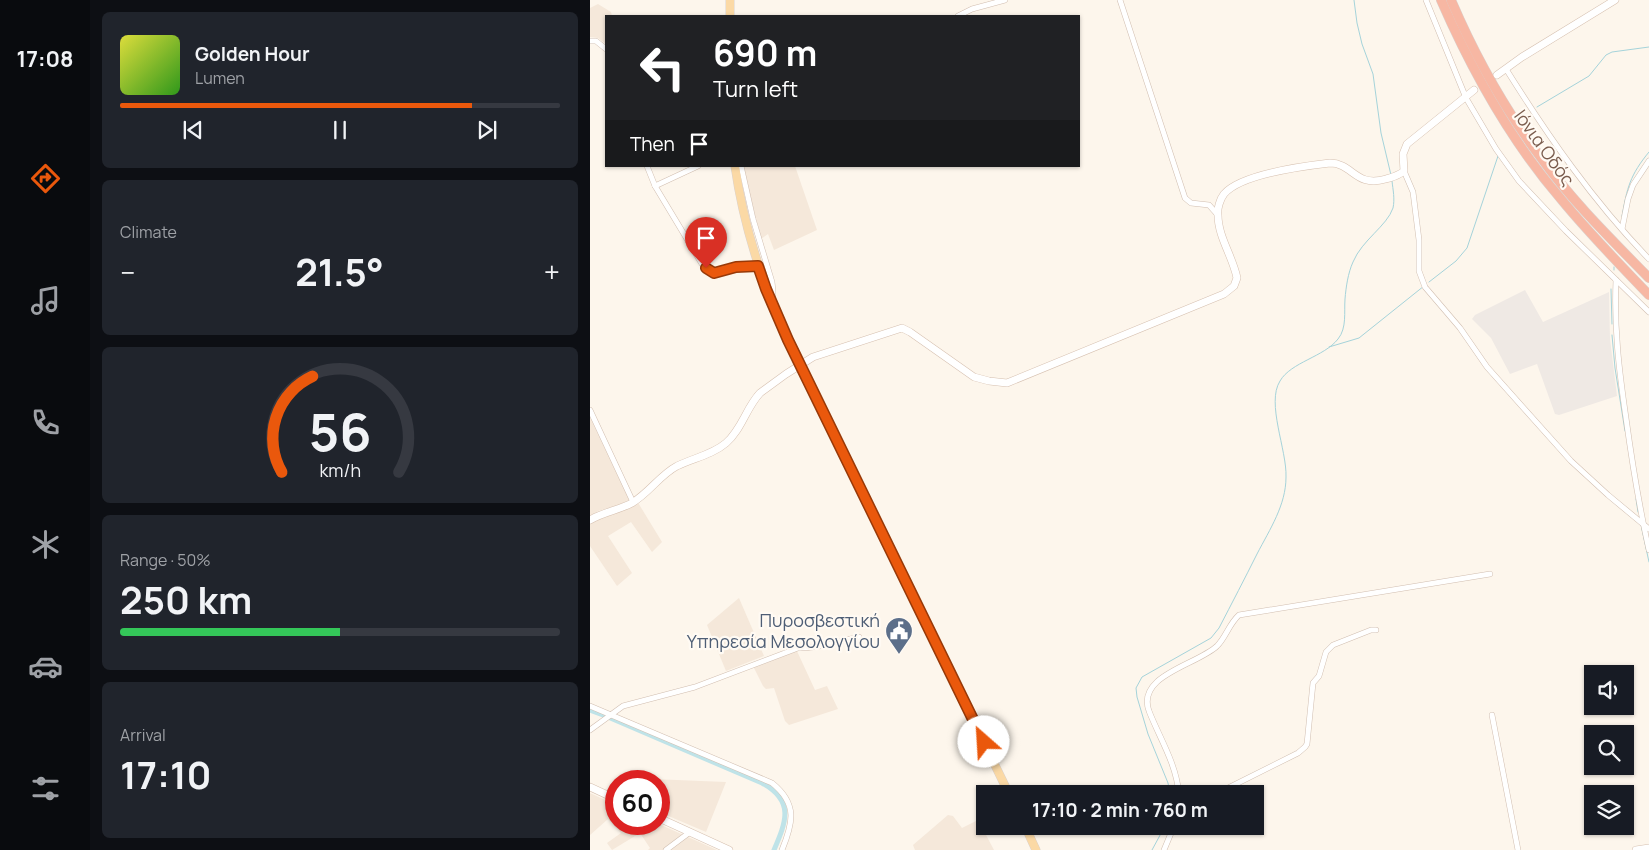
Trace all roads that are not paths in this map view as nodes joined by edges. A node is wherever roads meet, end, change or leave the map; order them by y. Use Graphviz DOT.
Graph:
graph roads {
  1 [pos="730,0"];
  2 [pos="1005,0"];
  3 [pos="1120,0"];
  4 [pos="1426,0"];
  5 [pos="1441,0"];
  6 [pos="1451,0"];
  7 [pos="1615,0"];
  8 [pos="730,15"];
  9 [pos="960,15"];
  10 [pos="590,41"];
  11 [pos="605,48"];
  12 [pos="1506,68"];
  13 [pos="1497,75"];
  14 [pos="1474,90"];
  15 [pos="1466,98"];
  16 [pos="1649,161"];
  17 [pos="647,167"];
  18 [pos="696,167"];
  19 [pos="735,167"];
  20 [pos="741,167"];
  21 [pos="1404,171"];
  22 [pos="655,186"];
  23 [pos="1217,214"];
  24 [pos="1622,229"];
  25 [pos="1649,259"];
  26 [pos="758,266"];
  27 [pos="1649,278"];
  28 [pos="1616,280"];
  29 [pos="1649,294"];
  30 [pos="772,304"];
  31 [pos="1649,312"];
  32 [pos="801,364"];
  33 [pos="590,410"];
  34 [pos="633,502"];
  35 [pos="590,520"];
  36 [pos="1643,524"];
  37 [pos="1649,529"];
  38 [pos="1649,550"];
  39 [pos="1490,574"];
  40 [pos="1376,630"];
  41 [pos="858,636"];
  42 [pos="590,706"];
  43 [pos="611,715"];
  44 [pos="1492,715"];
  45 [pos="590,730"];
  46 [pos="1005,785"];
  47 [pos="1177,785"];
  48 [pos="1234,785"];
  49 [pos="590,787"];
  50 [pos="605,794"];
  51 [pos="670,823"];
  52 [pos="690,832"];
  53 [pos="1029,835"];
  54 [pos="1170,835"];
  55 [pos="718,848"];
  56 [pos="1649,848"];
  57 [pos="666,850"];
  58 [pos="729,850"];
  59 [pos="782,850"];
  60 [pos="1036,850"];
  61 [pos="1164,850"];
  62 [pos="1518,850"];
  63 [pos="1636,850"];
  1 -- 8 [label="main road"];
  2 -- 9 [label="street"];
  3 -- 23 [label="street"];
  4 -- 15 [label="street"];
  5 -- 29 [label="highway, Ιόνια Οδός"];
  6 -- 27 [label="highway, Ιόνια Οδός"];
  7 -- 12 [label="street"];
  10 -- 11 [label="street"];
  12 -- 13 [label="street"];
  12 -- 24 [label="street"];
  14 -- 15 [label="street"];
  15 -- 21 [label="street"];
  15 -- 28 [label="street"];
  16 -- 24 [label="street"];
  17 -- 22 [label="street"];
  18 -- 22 [label="street"];
  19 -- 26 [label="main road"];
  20 -- 30 [label="street"];
  21 -- 23 [label="street"];
  21 -- 36 [label="street"];
  22 -- 26 [label="street"];
  23 -- 32 [label="street"];
  24 -- 25 [label="street"];
  26 -- 30 [label="main road"];
  28 -- 31 [label="street"];
  28 -- 36 [label="street"];
  30 -- 32 [label="main road"];
  32 -- 34 [label="street"];
  32 -- 46 [label="main road"];
  33 -- 34 [label="street"];
  34 -- 35 [label="street"];
  36 -- 37 [label="street"];
  36 -- 38 [label="street"];
  39 -- 47 [label="street"];
  40 -- 48 [label="street"];
  41 -- 43 [label="street"];
  42 -- 43 [label="street"];
  43 -- 45 [label="street"];
  43 -- 59 [label="street"];
  44 -- 62 [label="street"];
  49 -- 50 [label="street"];
  51 -- 52 [label="street"];
  52 -- 55 [label="street"];
  52 -- 57 [label="street"];
  53 -- 60 [label="main road"];
  54 -- 61 [label="street"];
  55 -- 58 [label="street"];
  56 -- 63 [label="street"];
}
